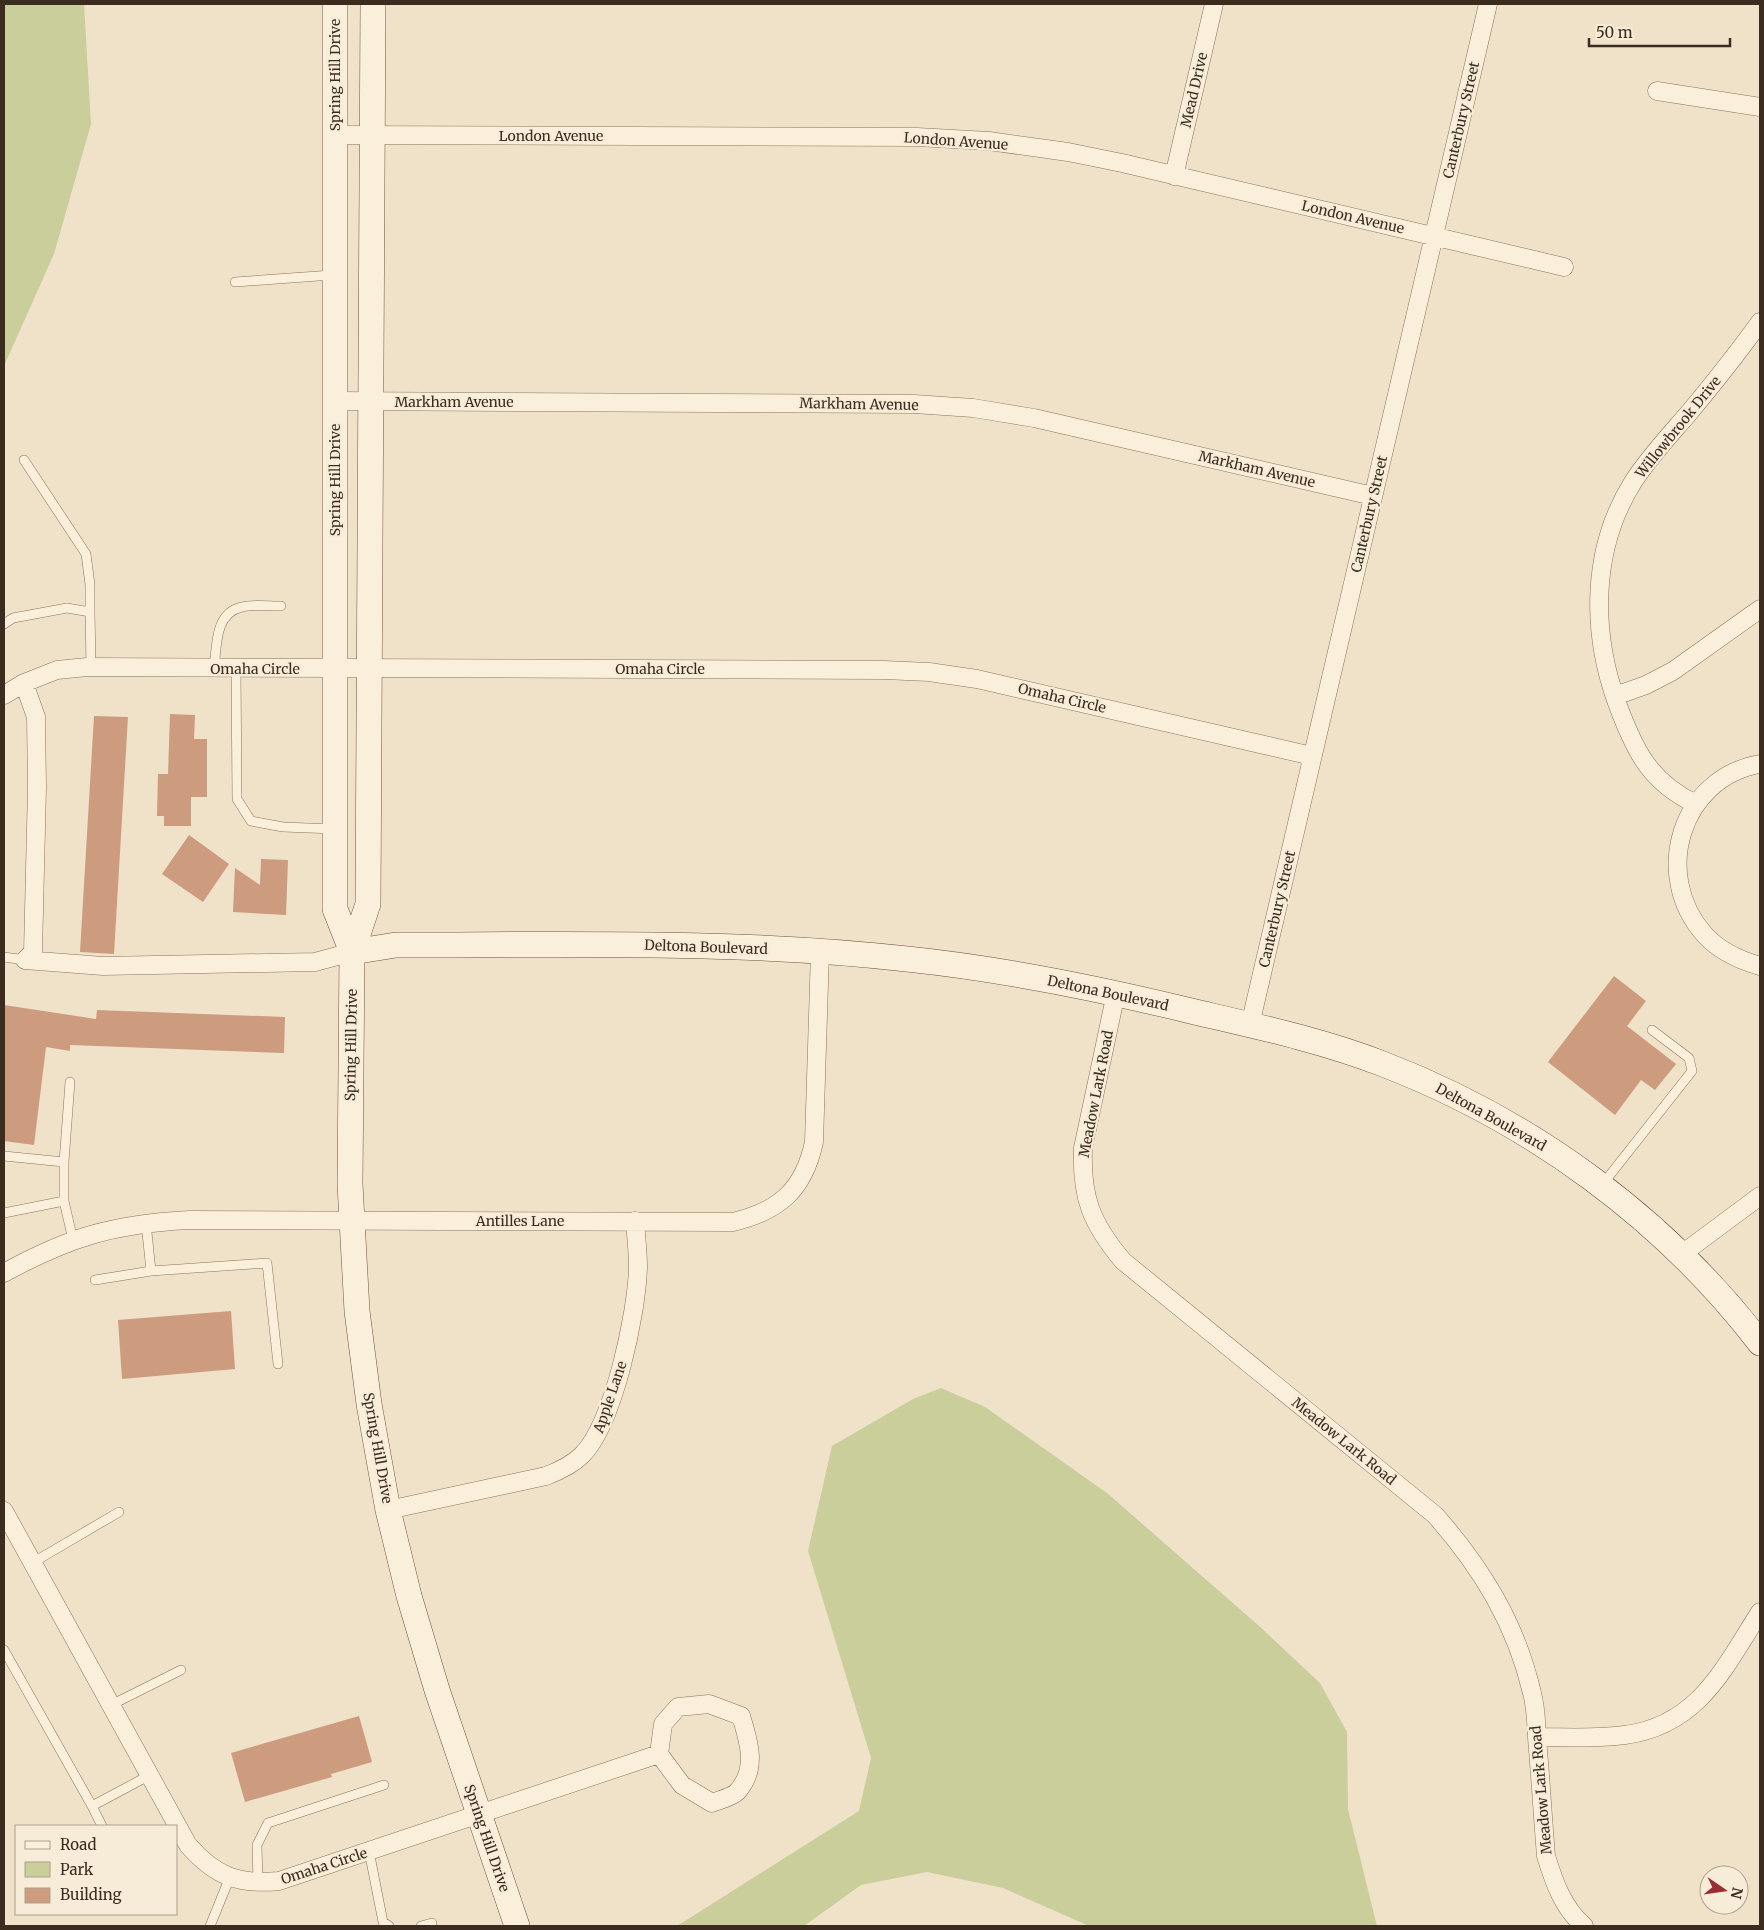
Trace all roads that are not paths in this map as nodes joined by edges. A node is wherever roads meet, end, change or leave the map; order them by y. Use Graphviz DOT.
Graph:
graph roads {
  1 [pos="335,4"];
  2 [pos="372,4"];
  3 [pos="1214,4"];
  4 [pos="1488,4"];
  5 [pos="1657,91"];
  6 [pos="1760,107"];
  7 [pos="335,135"];
  8 [pos="372,136"];
  9 [pos="1174,176"];
  10 [pos="1434,236"];
  11 [pos="1564,266"];
  12 [pos="335,275"];
  13 [pos="235,282"];
  14 [pos="1760,322"];
  15 [pos="335,401"];
  16 [pos="372,401"];
  17 [pos="24,460"];
  18 [pos="1373,496"];
  19 [pos="281,606"];
  20 [pos="1760,609"];
  21 [pos="90,612"];
  22 [pos="4,624"];
  23 [pos="91,667"];
  24 [pos="370,667"];
  25 [pos="214,669"];
  26 [pos="236,669"];
  27 [pos="334,669"];
  28 [pos="24,683"];
  29 [pos="4,695"];
  30 [pos="1615,696"];
  31 [pos="1312,756"];
  32 [pos="1760,764"];
  33 [pos="1696,804"];
  34 [pos="336,830"];
  35 [pos="352,952"];
  36 [pos="820,952"];
  37 [pos="4,957"];
  38 [pos="25,960"];
  39 [pos="1760,966"];
  40 [pos="1116,993"];
  41 [pos="1250,1025"];
  42 [pos="1652,1030"];
  43 [pos="70,1082"];
  44 [pos="4,1156"];
  45 [pos="64,1162"];
  46 [pos="1602,1186"];
  47 [pos="1760,1196"];
  48 [pos="64,1201"];
  49 [pos="4,1214"];
  50 [pos="351,1220"];
  51 [pos="635,1221"];
  52 [pos="146,1223"];
  53 [pos="73,1240"];
  54 [pos="1682,1254"];
  55 [pos="150,1271"];
  56 [pos="4,1273"];
  57 [pos="95,1280"];
  58 [pos="1760,1342"];
  59 [pos="278,1364"];
  60 [pos="388,1510"];
  61 [pos="4,1511"];
  62 [pos="119,1512"];
  63 [pos="32,1563"];
  64 [pos="1760,1612"];
  65 [pos="4,1650"];
  66 [pos="181,1670"];
  67 [pos="111,1705"];
  68 [pos="1537,1737"];
  69 [pos="659,1754"];
  70 [pos="150,1775"];
  71 [pos="384,1785"];
  72 [pos="92,1806"];
  73 [pos="479,1814"];
  74 [pos="102,1825"];
  75 [pos="177,1825"];
  76 [pos="178,1827"];
  77 [pos="369,1851"];
  78 [pos="230,1877"];
  79 [pos="258,1883"];
  80 [pos="432,1923"];
  81 [pos="210,1926"];
  82 [pos="389,1926"];
  83 [pos="421,1926"];
  84 [pos="517,1926"];
  85 [pos="1584,1926"];
  1 -- 7 [label="main road, Spring Hill Drive"];
  2 -- 8 [label="main road, Spring Hill Drive"];
  3 -- 9 [label="street, Mead Drive"];
  4 -- 10 [label="street, Canterbury Street"];
  5 -- 6 [label="street"];
  7 -- 8 [label="street, London Avenue"];
  7 -- 12 [label="main road, Spring Hill Drive"];
  8 -- 9 [label="street, London Avenue"];
  8 -- 16 [label="main road, Spring Hill Drive"];
  9 -- 10 [label="street, London Avenue"];
  10 -- 11 [label="street, London Avenue"];
  10 -- 18 [label="street, Canterbury Street"];
  12 -- 13 [label="lane"];
  12 -- 15 [label="main road, Spring Hill Drive"];
  14 -- 30 [label="street, Willowbrook Drive"];
  15 -- 16 [label="street, Markham Avenue"];
  15 -- 27 [label="main road, Spring Hill Drive"];
  16 -- 18 [label="street, Markham Avenue"];
  16 -- 24 [label="main road, Spring Hill Drive"];
  17 -- 21 [label="lane"];
  18 -- 31 [label="street, Canterbury Street"];
  19 -- 25 [label="lane"];
  20 -- 30 [label="street"];
  21 -- 22 [label="lane"];
  21 -- 23 [label="lane"];
  23 -- 25 [label="street, Omaha Circle"];
  23 -- 28 [label="street, Omaha Circle"];
  24 -- 27 [label="street, Omaha Circle"];
  24 -- 31 [label="street, Omaha Circle"];
  24 -- 35 [label="main road, Spring Hill Drive"];
  25 -- 26 [label="street, Omaha Circle"];
  26 -- 27 [label="street, Omaha Circle"];
  26 -- 34 [label="lane"];
  27 -- 34 [label="main road, Spring Hill Drive"];
  28 -- 29 [label="street, Omaha Circle"];
  28 -- 38 [label="street"];
  30 -- 33 [label="street, Willowbrook Drive"];
  31 -- 41 [label="street, Canterbury Street"];
  32 -- 33 [label="street"];
  33 -- 39 [label="street"];
  34 -- 35 [label="main road, Spring Hill Drive"];
  35 -- 36 [label="main road, Deltona Boulevard"];
  35 -- 38 [label="street"];
  35 -- 50 [label="main road, Spring Hill Drive"];
  36 -- 40 [label="main road, Deltona Boulevard"];
  36 -- 51 [label="street, Antilles Lane"];
  37 -- 38 [label="lane"];
  40 -- 41 [label="main road, Deltona Boulevard"];
  40 -- 68 [label="street, Meadow Lark Road"];
  41 -- 46 [label="main road, Deltona Boulevard"];
  42 -- 46 [label="lane"];
  43 -- 45 [label="lane"];
  44 -- 45 [label="lane"];
  45 -- 48 [label="lane"];
  46 -- 54 [label="main road, Deltona Boulevard"];
  47 -- 54 [label="street"];
  48 -- 49 [label="lane"];
  48 -- 53 [label="lane"];
  50 -- 51 [label="street, Antilles Lane"];
  50 -- 52 [label="street, Antilles Lane"];
  50 -- 60 [label="main road, Spring Hill Drive"];
  51 -- 60 [label="street, Apple Lane"];
  52 -- 53 [label="street, Antilles Lane"];
  52 -- 55 [label="lane"];
  53 -- 56 [label="street, Antilles Lane"];
  54 -- 58 [label="main road, Deltona Boulevard"];
  55 -- 57 [label="lane"];
  55 -- 59 [label="lane"];
  60 -- 73 [label="main road, Spring Hill Drive"];
  61 -- 63 [label="street, Omaha Circle"];
  62 -- 63 [label="lane"];
  63 -- 67 [label="street, Omaha Circle"];
  64 -- 68 [label="street"];
  65 -- 72 [label="lane"];
  66 -- 67 [label="lane"];
  67 -- 70 [label="street, Omaha Circle"];
  68 -- 85 [label="street, Meadow Lark Road"];
  69 -- 69 [label="street"];
  69 -- 73 [label="street, Omaha Circle"];
  70 -- 72 [label="lane"];
  70 -- 75 [label="street, Omaha Circle"];
  71 -- 79 [label="lane"];
  72 -- 74 [label="lane"];
  73 -- 77 [label="street, Omaha Circle"];
  73 -- 84 [label="main road, Spring Hill Drive"];
  76 -- 78 [label="street, Omaha Circle"];
  77 -- 79 [label="street, Omaha Circle"];
  77 -- 82 [label="lane"];
  78 -- 79 [label="street, Omaha Circle"];
  78 -- 81 [label="lane"];
  80 -- 83 [label="lane"];
}
